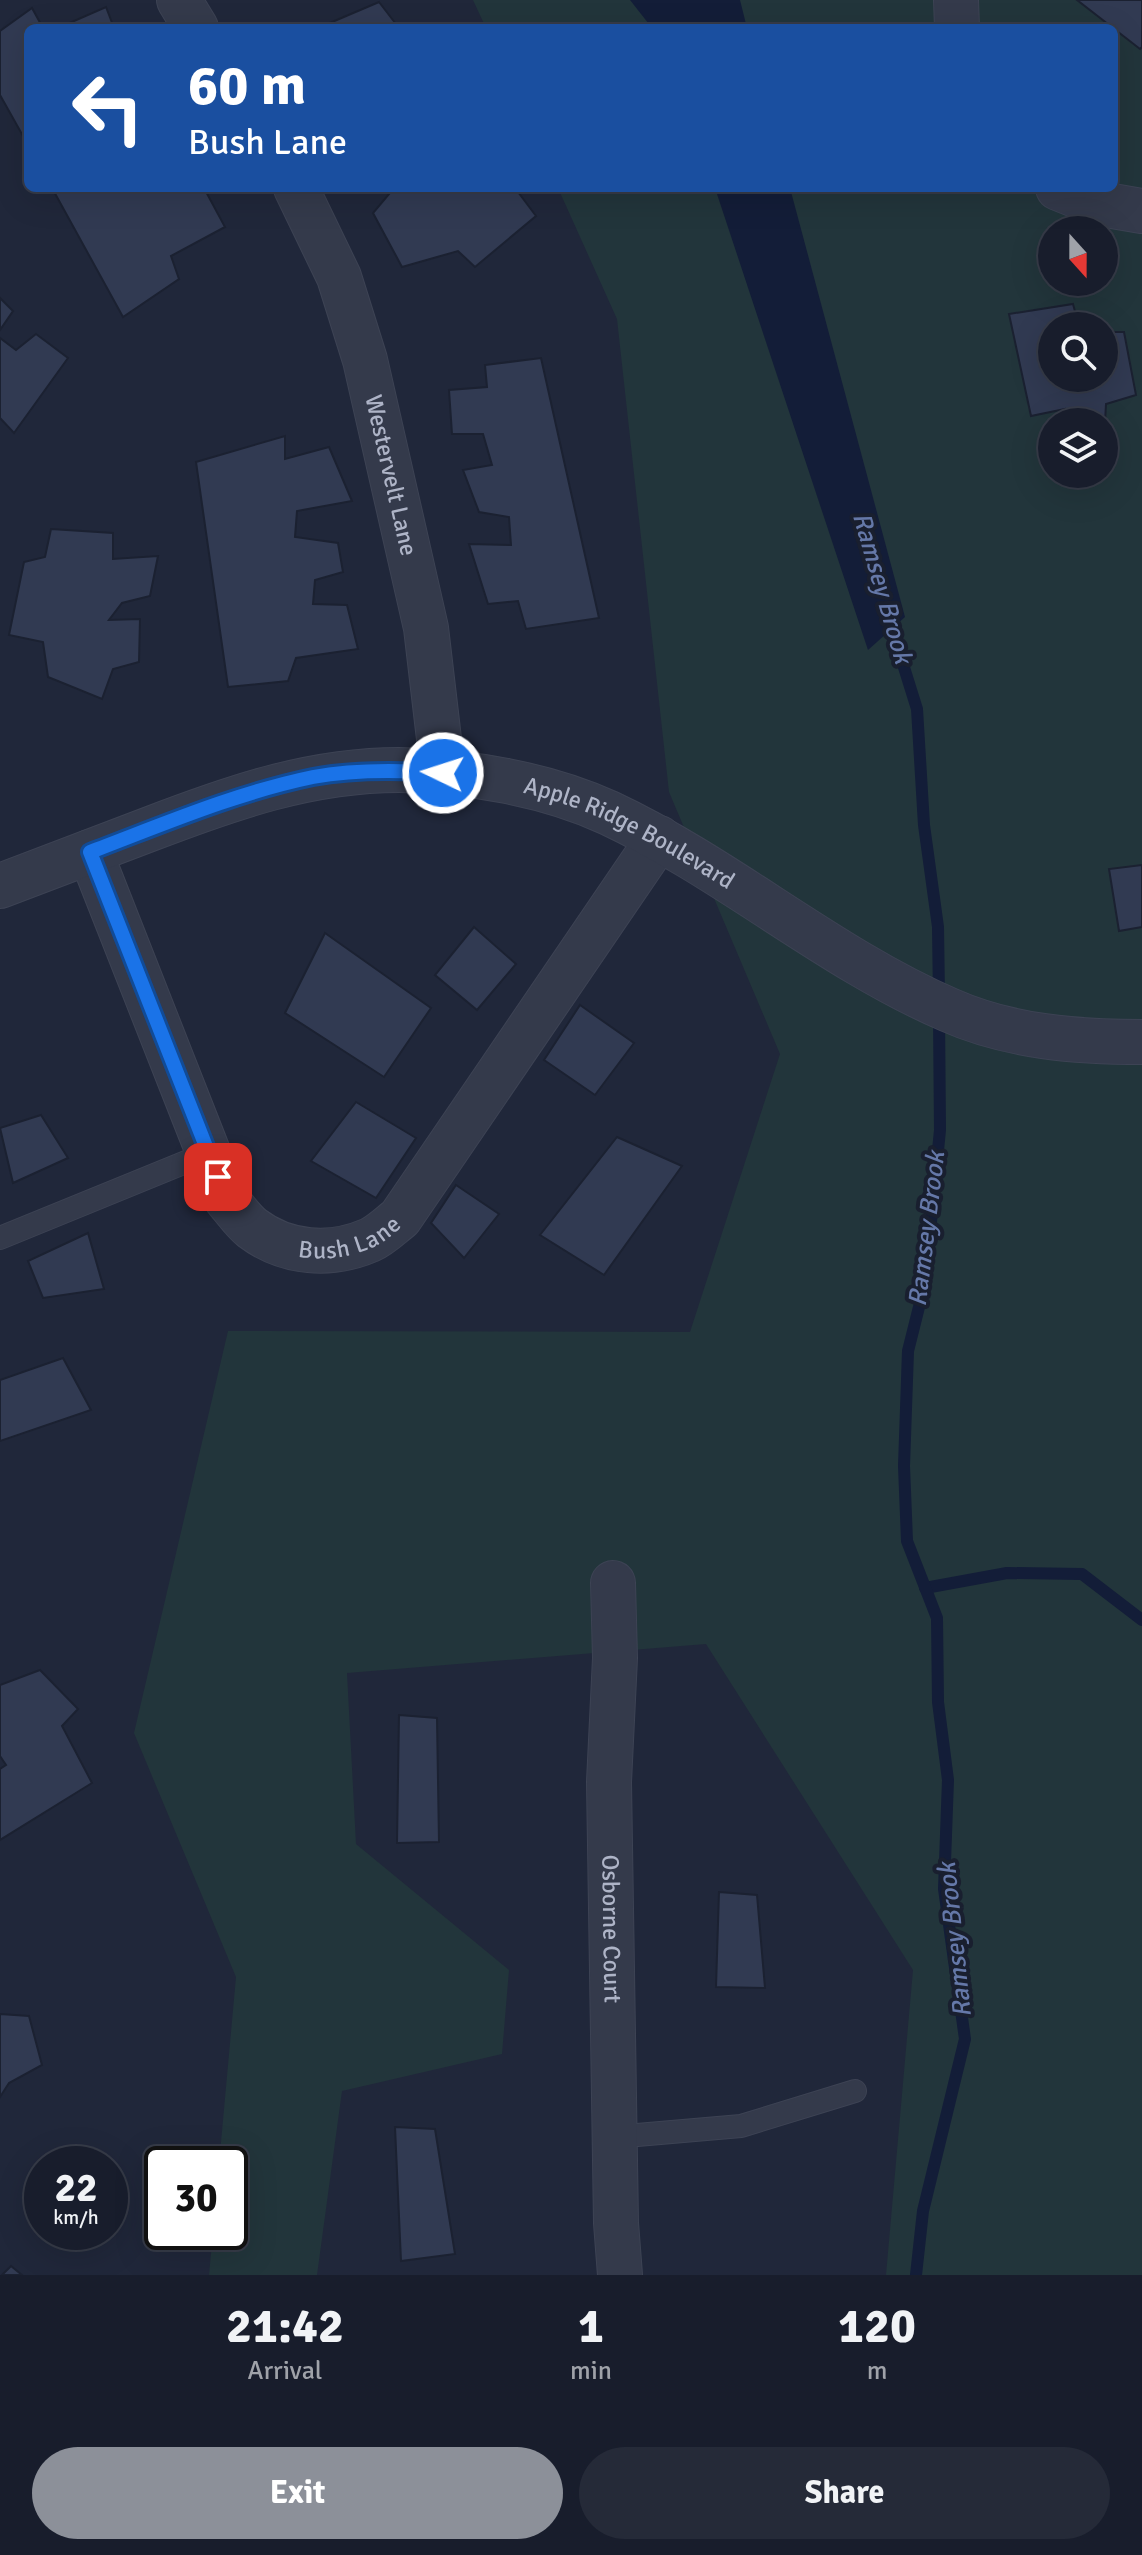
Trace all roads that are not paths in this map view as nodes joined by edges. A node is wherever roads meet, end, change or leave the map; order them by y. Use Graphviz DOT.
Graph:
graph roads {
  1 [pos="179,0"];
  2 [pos="956,0"];
  3 [pos="194,24"];
  4 [pos="957,24"];
  5 [pos="298,192"];
  6 [pos="1068,192"];
  7 [pos="1142,211"];
  8 [pos="443,773"];
  9 [pos="659,838"];
  10 [pos="90,852"];
  11 [pos="0,886"];
  12 [pos="1142,1042"];
  13 [pos="208,1153"];
  14 [pos="0,1238"];
  15 [pos="613,1583"];
  16 [pos="855,2091"];
  17 [pos="614,2137"];
  18 [pos="620,2275"];
  1 -- 3 [label="street"];
  2 -- 4 [label="street"];
  5 -- 8 [label="street, Westervelt Lane"];
  6 -- 7 [label="street"];
  8 -- 9 [label="street, Apple Ridge Boulevard"];
  8 -- 10 [label="street, Apple Ridge Boulevard"];
  9 -- 12 [label="street, Apple Ridge Boulevard"];
  9 -- 13 [label="street, Bush Lane"];
  10 -- 11 [label="street, Apple Ridge Boulevard"];
  10 -- 13 [label="street, Bush Lane"];
  13 -- 14 [label="lane"];
  15 -- 17 [label="street, Osborne Court"];
  16 -- 17 [label="lane"];
  17 -- 18 [label="street, Osborne Court"];
}
